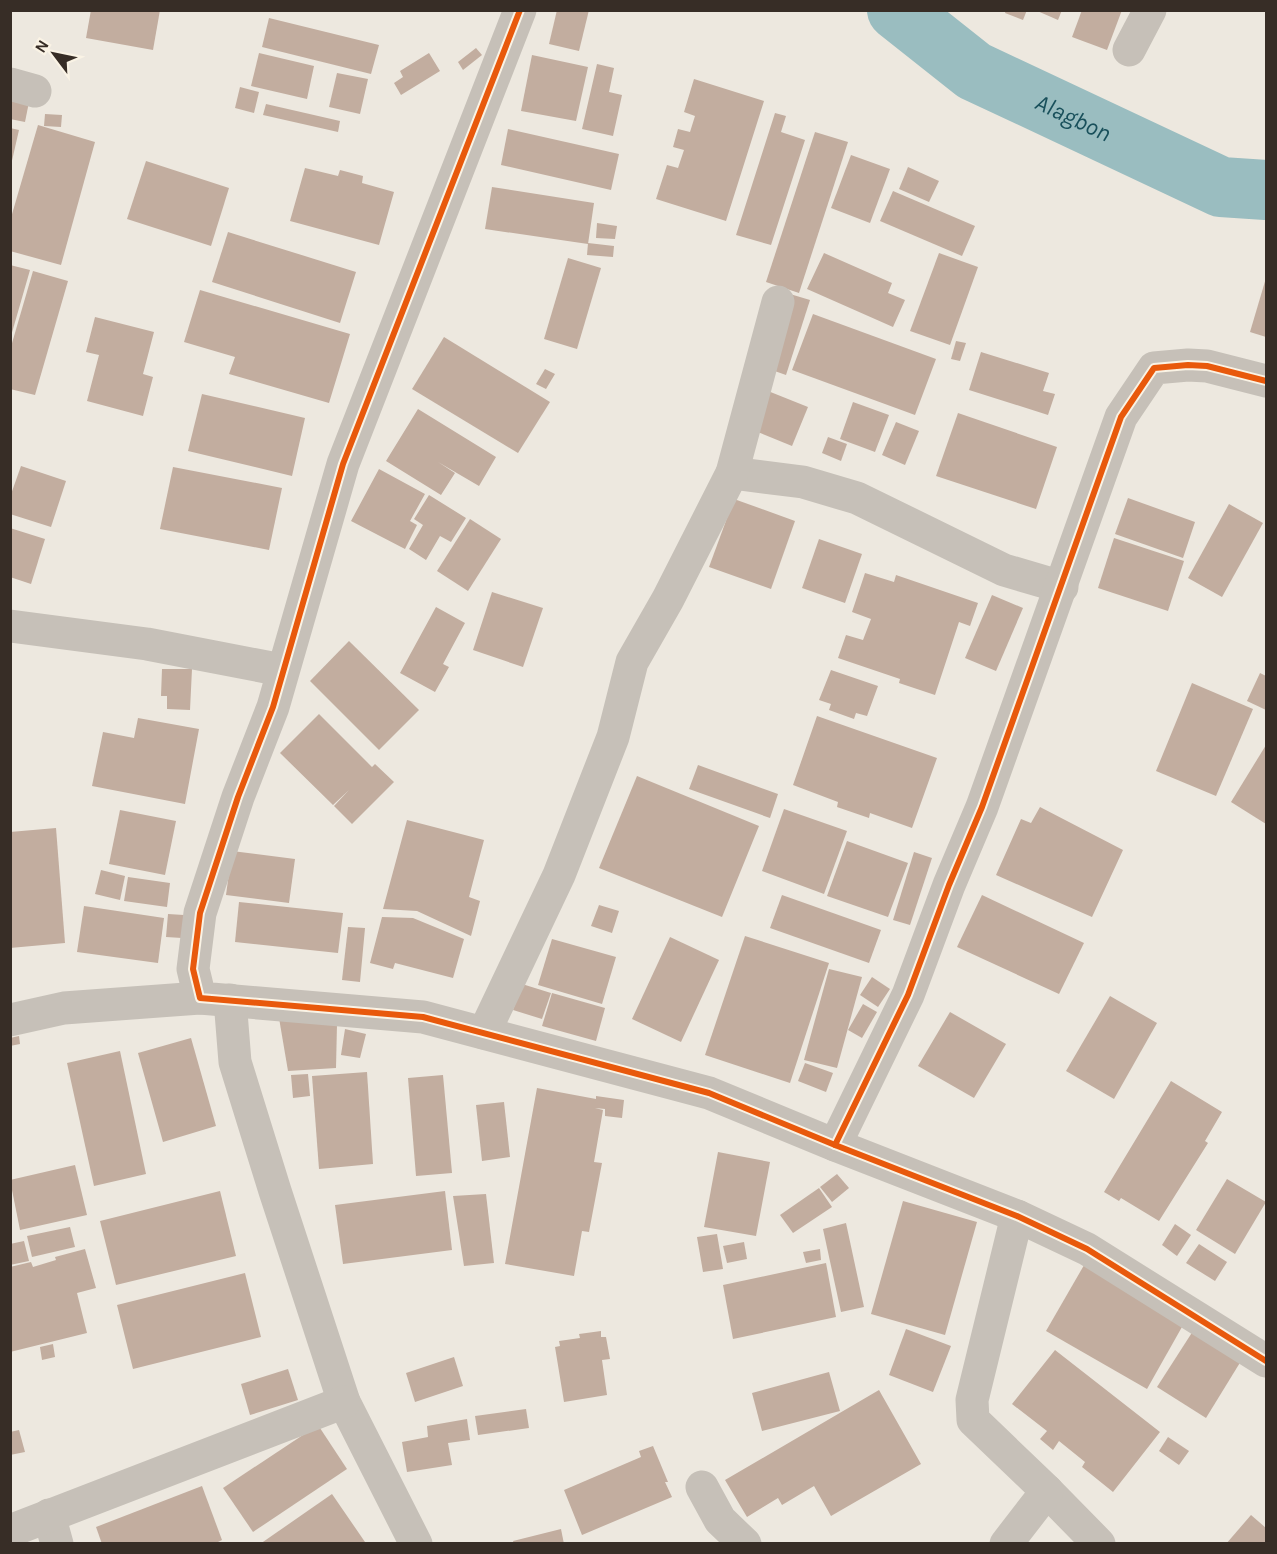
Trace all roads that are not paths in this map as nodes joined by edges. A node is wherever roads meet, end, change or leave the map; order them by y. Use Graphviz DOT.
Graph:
graph roads {
  1 [pos="520,10"];
  2 [pos="1150,10"];
  3 [pos="1129,50"];
  4 [pos="778,302"];
  5 [pos="1266,381"];
  6 [pos="732,473"];
  7 [pos="1062,587"];
  8 [pos="10,626"];
  9 [pos="282,670"];
  10 [pos="215,999"];
  11 [pos="10,1020"];
  12 [pos="484,1033"];
  13 [pos="835,1145"];
  14 [pos="1017,1216"];
  15 [pos="1266,1361"];
  16 [pos="344,1402"];
  17 [pos="702,1487"];
  18 [pos="1047,1491"];
  19 [pos="53,1529"];
  20 [pos="10,1531"];
  21 [pos="416,1544"];
  22 [pos="745,1544"];
  23 [pos="1006,1544"];
  24 [pos="1099,1544"];
  1 -- 9 [label="street"];
  2 -- 3 [label="street"];
  4 -- 6 [label="street"];
  5 -- 7 [label="street"];
  6 -- 7 [label="street"];
  6 -- 12 [label="street"];
  7 -- 13 [label="street"];
  8 -- 9 [label="street"];
  9 -- 10 [label="street"];
  10 -- 11 [label="street"];
  10 -- 12 [label="street"];
  10 -- 16 [label="street"];
  12 -- 13 [label="street"];
  13 -- 14 [label="street"];
  14 -- 15 [label="street"];
  14 -- 18 [label="street"];
  16 -- 19 [label="street"];
  16 -- 21 [label="street"];
  17 -- 22 [label="street"];
  18 -- 23 [label="street"];
  18 -- 24 [label="street"];
  19 -- 20 [label="street"];
}
